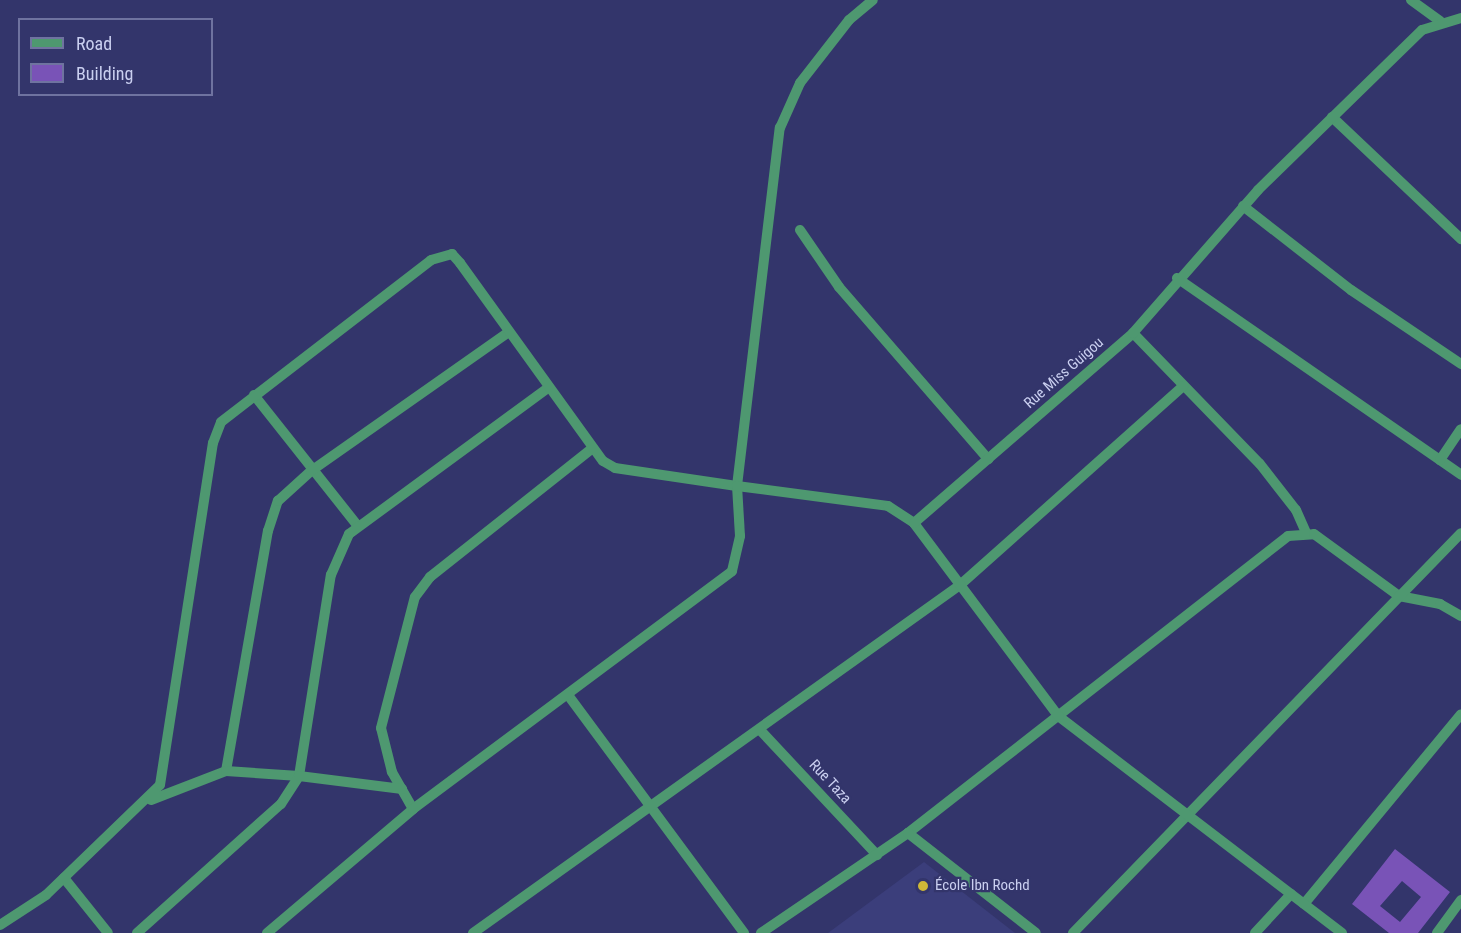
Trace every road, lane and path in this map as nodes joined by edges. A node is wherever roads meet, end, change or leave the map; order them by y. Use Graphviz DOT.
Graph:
graph roads {
  1 [pos="873,0"];
  2 [pos="1411,0"];
  3 [pos="1461,18"];
  4 [pos="1440,21"];
  5 [pos="1332,117"];
  6 [pos="1243,206"];
  7 [pos="800,230"];
  8 [pos="1461,239"];
  9 [pos="1178,278"];
  10 [pos="509,332"];
  11 [pos="1133,333"];
  12 [pos="1461,364"];
  13 [pos="1183,386"];
  14 [pos="549,387"];
  15 [pos="254,395"];
  16 [pos="1461,429"];
  17 [pos="591,450"];
  18 [pos="988,459"];
  19 [pos="1440,460"];
  20 [pos="311,471"];
  21 [pos="1461,475"];
  22 [pos="737,486"];
  23 [pos="914,523"];
  24 [pos="357,525"];
  25 [pos="1306,532"];
  26 [pos="1461,533"];
  27 [pos="960,585"];
  28 [pos="1399,596"];
  29 [pos="1461,616"];
  30 [pos="568,695"];
  31 [pos="1461,714"];
  32 [pos="1059,717"];
  33 [pos="761,731"];
  34 [pos="226,771"];
  35 [pos="299,776"];
  36 [pos="402,789"];
  37 [pos="149,800"];
  38 [pos="651,805"];
  39 [pos="413,809"];
  40 [pos="1187,815"];
  41 [pos="908,833"];
  42 [pos="877,855"];
  43 [pos="64,878"];
  44 [pos="1291,894"];
  45 [pos="1461,900"];
  46 [pos="1304,904"];
  47 [pos="0,925"];
  48 [pos="108,933"];
  49 [pos="137,933"];
  50 [pos="267,933"];
  51 [pos="473,933"];
  52 [pos="744,933"];
  53 [pos="760,933"];
  54 [pos="1036,933"];
  55 [pos="1073,933"];
  56 [pos="1255,933"];
  57 [pos="1342,933"];
  58 [pos="1437,933"];
  1 -- 22 [label="street"];
  2 -- 4 [label="street"];
  3 -- 4 [label="street"];
  4 -- 5 [label="street, Rue Miss Guigou"];
  5 -- 6 [label="street, Rue Miss Guigou"];
  5 -- 8 [label="street"];
  6 -- 9 [label="street, Rue Miss Guigou"];
  6 -- 12 [label="street"];
  7 -- 18 [label="street"];
  9 -- 11 [label="street, Rue Miss Guigou"];
  9 -- 19 [label="street"];
  10 -- 14 [label="street"];
  10 -- 15 [label="street"];
  10 -- 20 [label="street"];
  11 -- 13 [label="street"];
  11 -- 18 [label="street, Rue Miss Guigou"];
  13 -- 25 [label="street"];
  13 -- 27 [label="street"];
  14 -- 17 [label="street"];
  14 -- 24 [label="street"];
  15 -- 20 [label="street"];
  15 -- 37 [label="street"];
  16 -- 19 [label="street"];
  17 -- 22 [label="street"];
  17 -- 36 [label="street"];
  18 -- 23 [label="street, Rue Miss Guigou"];
  19 -- 21 [label="street"];
  20 -- 24 [label="street"];
  20 -- 34 [label="street"];
  22 -- 23 [label="street"];
  22 -- 30 [label="street"];
  23 -- 27 [label="street"];
  24 -- 35 [label="street"];
  25 -- 28 [label="street"];
  25 -- 32 [label="street"];
  26 -- 28 [label="street"];
  27 -- 32 [label="street"];
  27 -- 33 [label="street"];
  28 -- 29 [label="street"];
  28 -- 40 [label="street"];
  30 -- 38 [label="street"];
  30 -- 39 [label="street"];
  31 -- 46 [label="street"];
  32 -- 40 [label="street"];
  32 -- 41 [label="street"];
  33 -- 38 [label="street"];
  33 -- 42 [label="street, Rue Taza"];
  34 -- 35 [label="street"];
  34 -- 37 [label="street"];
  35 -- 36 [label="street"];
  35 -- 49 [label="street"];
  36 -- 39 [label="street"];
  37 -- 43 [label="street"];
  38 -- 51 [label="street"];
  38 -- 52 [label="street"];
  39 -- 50 [label="street"];
  40 -- 44 [label="street"];
  40 -- 55 [label="street"];
  41 -- 42 [label="street"];
  41 -- 54 [label="street"];
  42 -- 53 [label="street"];
  43 -- 47 [label="street"];
  43 -- 48 [label="street"];
  44 -- 46 [label="street"];
  44 -- 56 [label="street"];
  45 -- 58 [label="street"];
  46 -- 57 [label="street"];
}
